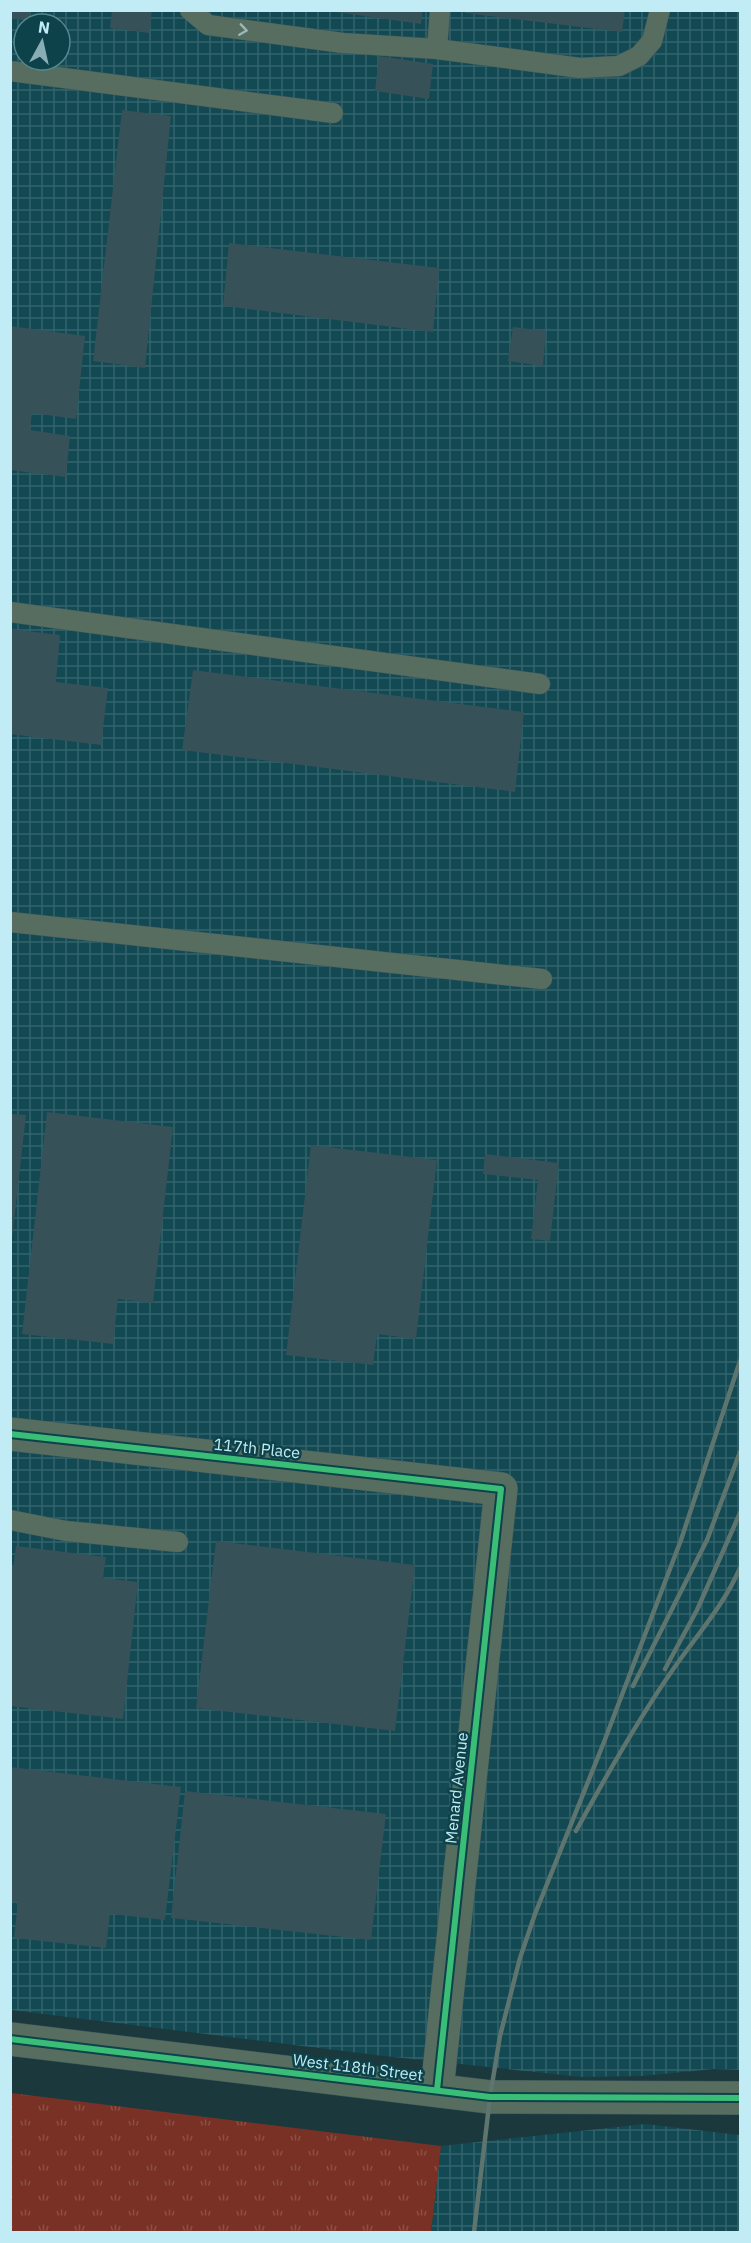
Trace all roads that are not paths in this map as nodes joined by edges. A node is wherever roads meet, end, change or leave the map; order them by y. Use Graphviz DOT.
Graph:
graph roads {
  1 [pos="190,10"];
  2 [pos="440,10"];
  3 [pos="660,10"];
  4 [pos="436,49"];
  5 [pos="10,71"];
  6 [pos="333,113"];
  7 [pos="10,612"];
  8 [pos="540,684"];
  9 [pos="10,922"];
  10 [pos="542,979"];
  11 [pos="10,1434"];
  12 [pos="501,1489"];
  13 [pos="10,1520"];
  14 [pos="178,1542"];
  15 [pos="10,2039"];
  16 [pos="436,2090"];
  17 [pos="741,2098"];
  1 -- 4 [label="lane, one-way"];
  2 -- 4 [label="lane"];
  3 -- 4 [label="lane"];
  5 -- 6 [label="lane"];
  7 -- 8 [label="lane"];
  9 -- 10 [label="lane"];
  11 -- 12 [label="street, 117th Place"];
  12 -- 16 [label="street, Menard Avenue"];
  13 -- 14 [label="lane"];
  15 -- 16 [label="street, West 118th Street"];
  16 -- 17 [label="street, West 118th Street"];
}
